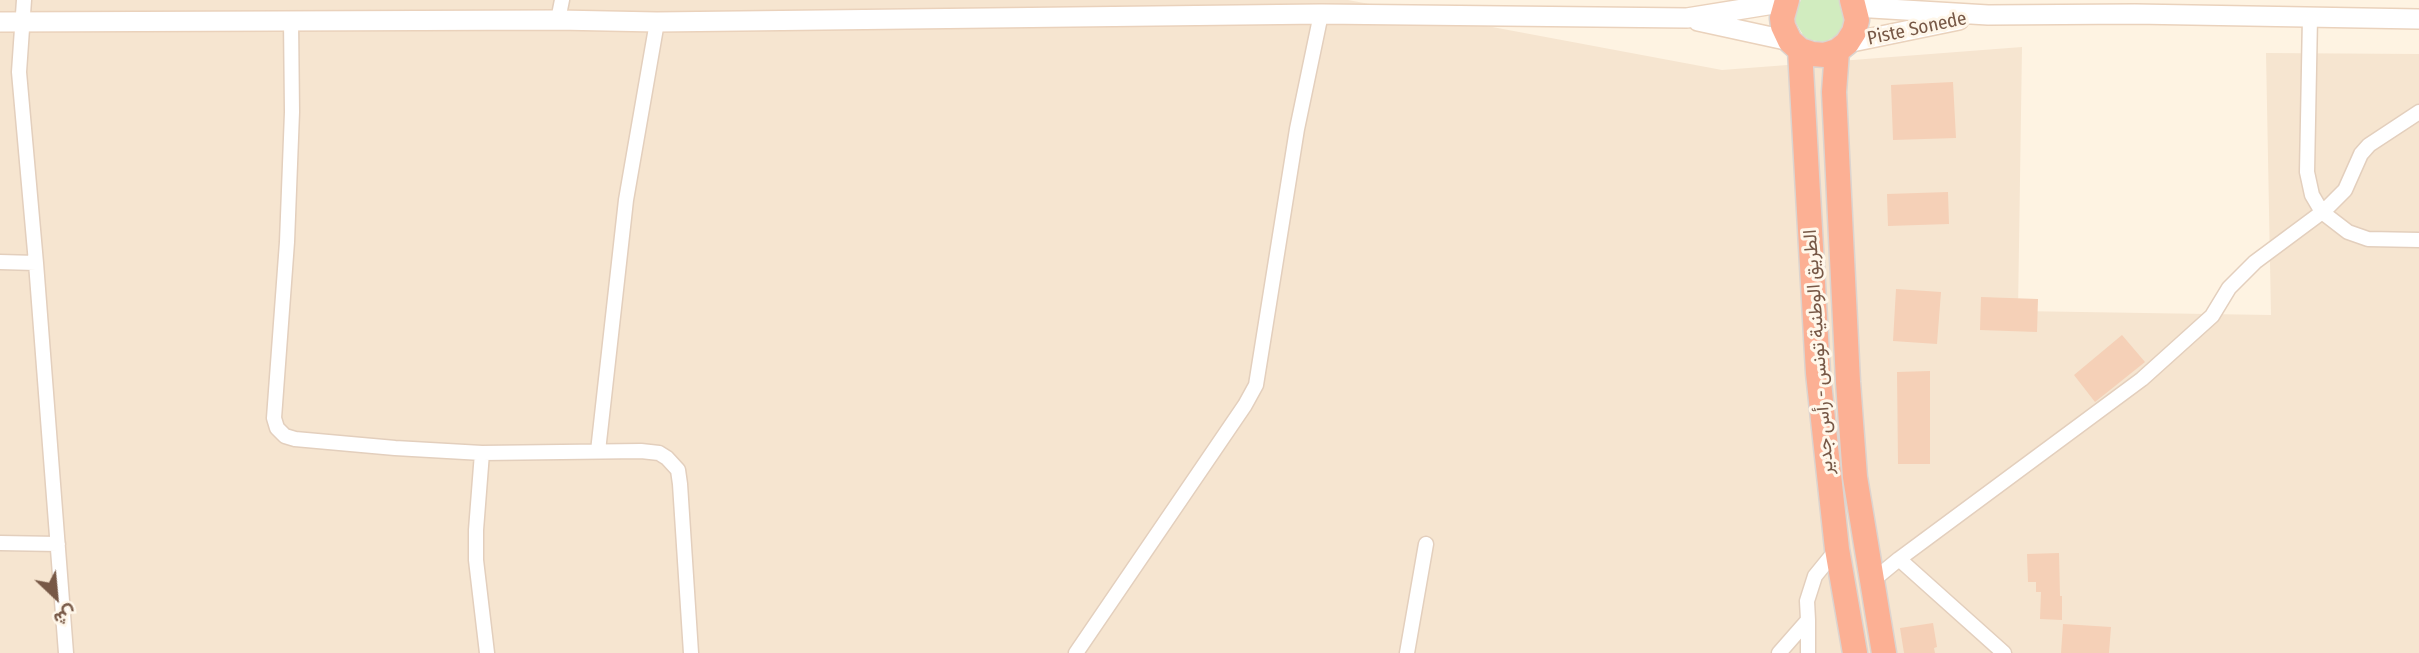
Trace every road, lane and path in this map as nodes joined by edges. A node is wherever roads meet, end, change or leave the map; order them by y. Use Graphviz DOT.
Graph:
graph roads {
  1 [pos="24,0"];
  2 [pos="562,0"];
  3 [pos="1787,1"];
  4 [pos="1853,3"];
  5 [pos="1335,10"];
  6 [pos="1988,15"];
  7 [pos="2310,17"];
  8 [pos="1687,18"];
  9 [pos="2419,19"];
  10 [pos="291,20"];
  11 [pos="558,20"];
  12 [pos="0,22"];
  13 [pos="22,22"];
  14 [pos="657,22"];
  15 [pos="1795,45"];
  16 [pos="1842,47"];
  17 [pos="2419,112"];
  18 [pos="2322,212"];
  19 [pos="2419,240"];
  20 [pos="0,262"];
  21 [pos="36,263"];
  22 [pos="598,451"];
  23 [pos="482,453"];
  24 [pos="0,543"];
  25 [pos="58,544"];
  26 [pos="1426,544"];
  27 [pos="1837,549"];
  28 [pos="1899,559"];
  29 [pos="1871,582"];
  30 [pos="1808,620"];
  31 [pos="66,653"];
  32 [pos="486,653"];
  33 [pos="691,653"];
  34 [pos="1076,653"];
  35 [pos="1407,653"];
  36 [pos="1779,653"];
  37 [pos="1808,653"];
  38 [pos="1855,653"];
  39 [pos="1884,653"];
  40 [pos="2004,653"];
  1 -- 13 [label="street"];
  2 -- 11 [label="street"];
  3 -- 8 [label="street"];
  3 -- 15 [label="highway, الطريق الوطنية تونس - رأس جدير"];
  4 -- 6 [label="street, Piste Sonede"];
  4 -- 16 [label="highway, الطريق الوطنية تونس - رأس جدير"];
  5 -- 8 [label="street"];
  5 -- 14 [label="street"];
  5 -- 34 [label="street"];
  6 -- 7 [label="street, Piste Sonede"];
  6 -- 16 [label="street, Piste Sonede"];
  7 -- 9 [label="street, Piste Sonede"];
  7 -- 18 [label="street"];
  8 -- 15 [label="street"];
  10 -- 11 [label="street"];
  10 -- 13 [label="street"];
  10 -- 23 [label="street"];
  11 -- 14 [label="street"];
  12 -- 13 [label="street"];
  13 -- 21 [label="street"];
  14 -- 22 [label="street"];
  15 -- 16 [label="highway"];
  15 -- 27 [label="highway, الطريق الوطنية تونس - رأس جدير"];
  16 -- 29 [label="highway, الطريق الوطنية تونس - رأس جدير"];
  17 -- 18 [label="street"];
  18 -- 19 [label="street"];
  18 -- 28 [label="street"];
  20 -- 21 [label="street"];
  21 -- 25 [label="street"];
  22 -- 23 [label="street"];
  22 -- 33 [label="street"];
  23 -- 32 [label="street"];
  24 -- 25 [label="street"];
  25 -- 31 [label="street"];
  26 -- 35 [label="street"];
  27 -- 30 [label="street"];
  27 -- 38 [label="highway, الطريق الوطنية تونس - رأس جدير"];
  28 -- 29 [label="street"];
  28 -- 40 [label="street"];
  29 -- 39 [label="highway, الطريق الوطنية تونس - رأس جدير"];
  30 -- 36 [label="street"];
  30 -- 37 [label="street"];
}
